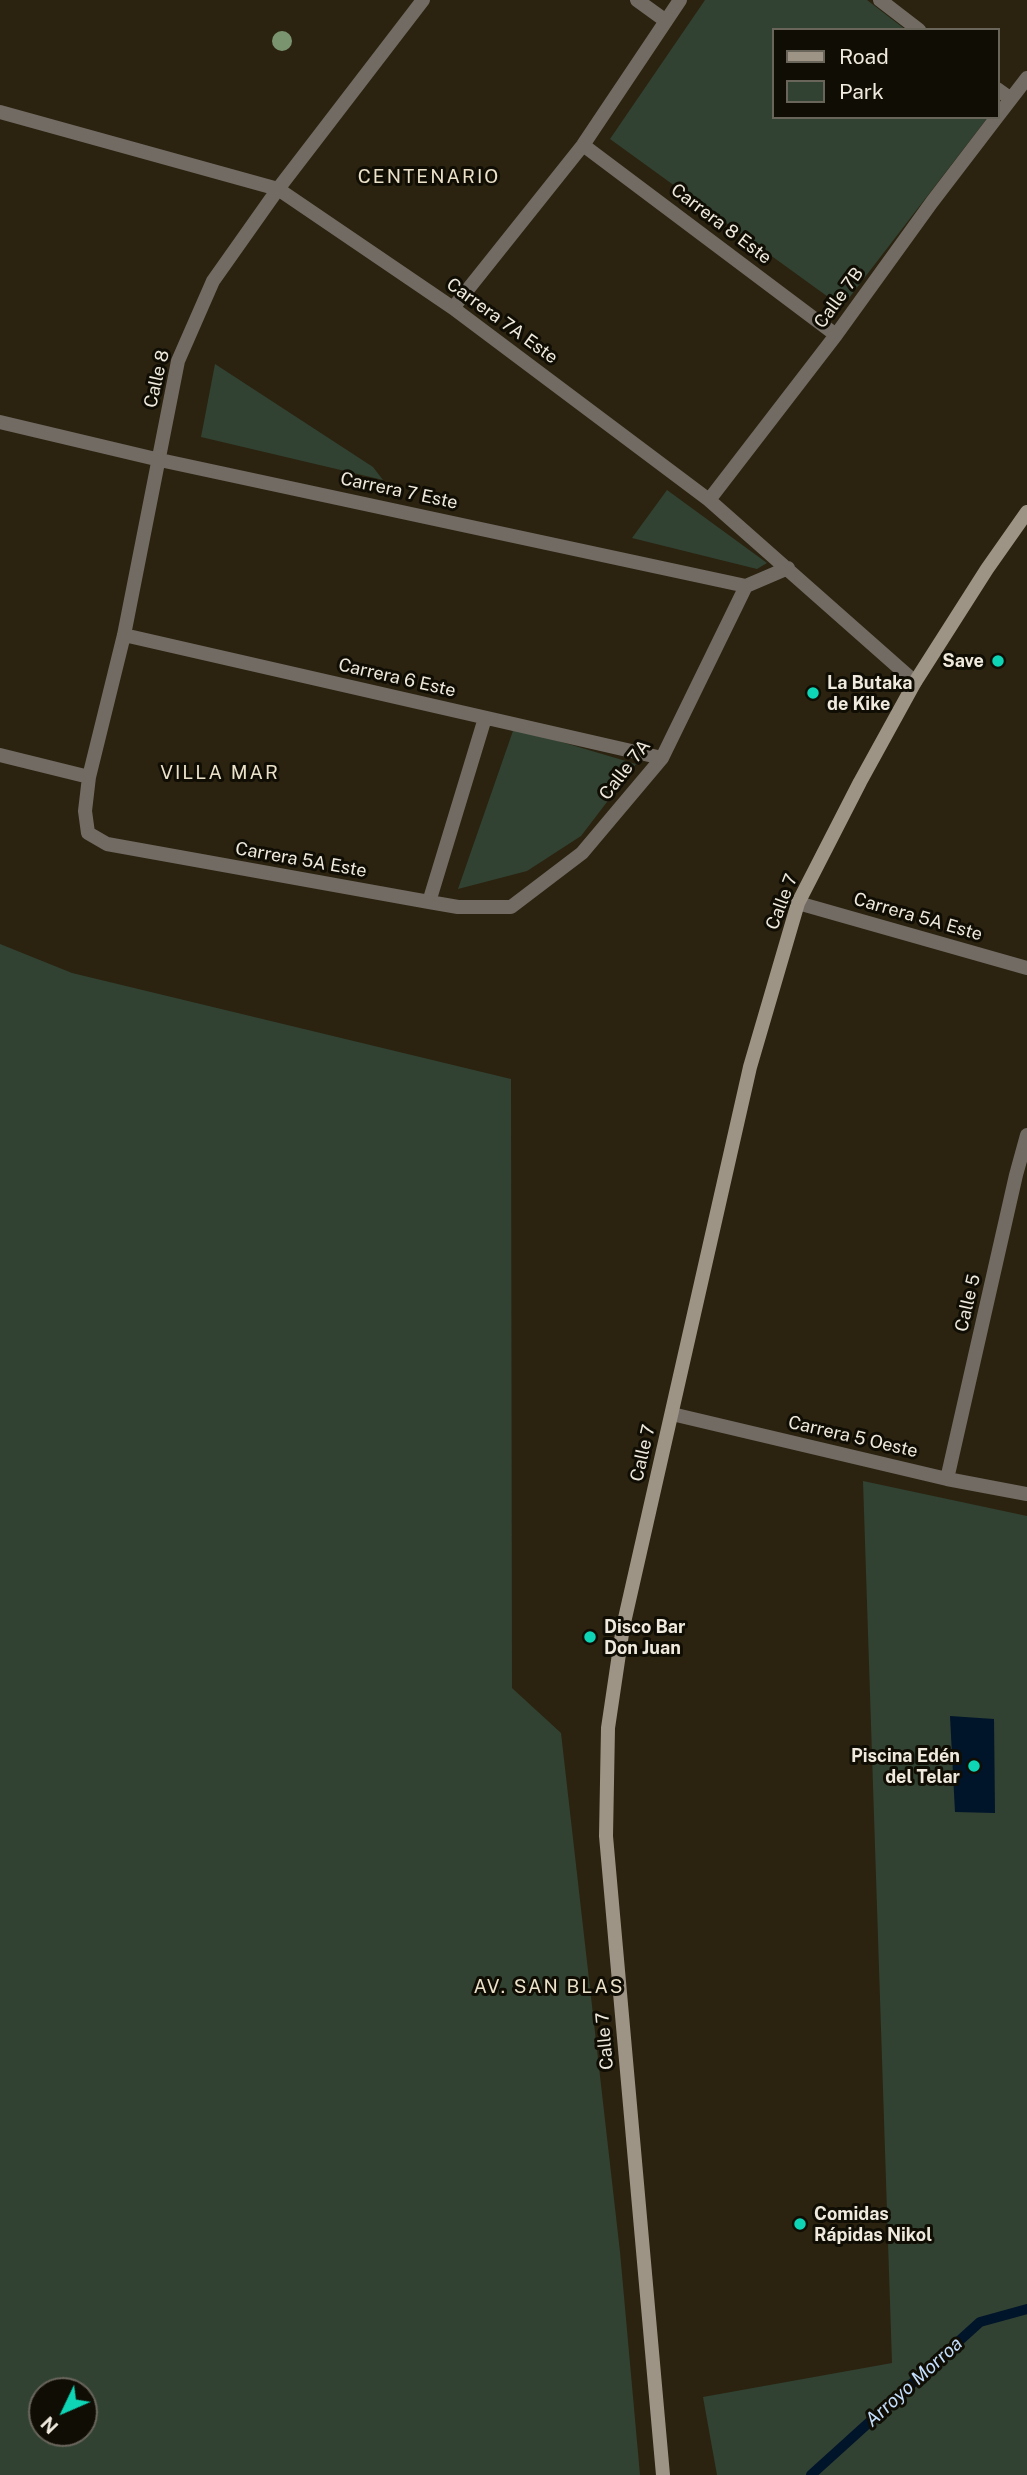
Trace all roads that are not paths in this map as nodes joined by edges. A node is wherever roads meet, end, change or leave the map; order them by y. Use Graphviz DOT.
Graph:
graph roads {
  1 [pos="423,0"];
  2 [pos="637,0"];
  3 [pos="680,0"];
  4 [pos="880,0"];
  5 [pos="666,21"];
  6 [pos="916,28"];
  7 [pos="1027,78"];
  8 [pos="999,90"];
  9 [pos="1011,99"];
  10 [pos="0,112"];
  11 [pos="999,114"];
  12 [pos="995,119"];
  13 [pos="583,145"];
  14 [pos="278,189"];
  15 [pos="453,308"];
  16 [pos="836,335"];
  17 [pos="0,422"];
  18 [pos="160,460"];
  19 [pos="709,500"];
  20 [pos="1027,512"];
  21 [pos="788,568"];
  22 [pos="746,586"];
  23 [pos="124,635"];
  24 [pos="915,682"];
  25 [pos="485,719"];
  26 [pos="0,755"];
  27 [pos="662,758"];
  28 [pos="89,777"];
  29 [pos="88,833"];
  30 [pos="429,902"];
  31 [pos="798,903"];
  32 [pos="511,907"];
  33 [pos="1027,968"];
  34 [pos="1027,1135"];
  35 [pos="672,1414"];
  36 [pos="947,1479"];
  37 [pos="1027,1494"];
  38 [pos="663,2475"];
  1 -- 14 [label="street, Calle 8"];
  2 -- 5 [label="street"];
  3 -- 5 [label="street"];
  4 -- 6 [label="street"];
  5 -- 13 [label="street"];
  7 -- 9 [label="street, Calle 7B"];
  8 -- 9 [label="street"];
  9 -- 11 [label="street, Calle 7B"];
  10 -- 14 [label="street, Carrera 7A Este"];
  12 -- 16 [label="street, Calle 7B"];
  13 -- 15 [label="street"];
  13 -- 16 [label="street, Carrera 8 Este"];
  14 -- 15 [label="street, Carrera 7A Este"];
  14 -- 18 [label="street, Calle 8"];
  15 -- 19 [label="street, Carrera 7A Este"];
  16 -- 19 [label="street, Calle 7B"];
  17 -- 18 [label="street, Carrera 7 Este"];
  18 -- 22 [label="street, Carrera 7 Este"];
  18 -- 23 [label="street, Calle 8"];
  19 -- 21 [label="street, Carrera 7A Este"];
  20 -- 24 [label="street, Calle 7"];
  21 -- 22 [label="street"];
  21 -- 24 [label="street, Carrera 7A Este"];
  22 -- 27 [label="street, Calle 7A"];
  23 -- 25 [label="street, Carrera 6 Este"];
  23 -- 28 [label="street, Calle 8"];
  24 -- 31 [label="street, Calle 7"];
  25 -- 27 [label="street, Carrera 6 Este"];
  25 -- 30 [label="street"];
  26 -- 28 [label="street"];
  27 -- 32 [label="street, Calle 7A"];
  28 -- 29 [label="street, Calle 8"];
  29 -- 30 [label="street, Carrera 5A Este"];
  30 -- 32 [label="street, Carrera 5A Este"];
  31 -- 33 [label="street, Carrera 5A Este"];
  31 -- 35 [label="street, Calle 7"];
  34 -- 36 [label="street, Calle 5"];
  35 -- 36 [label="street, Carrera 5 Oeste"];
  35 -- 38 [label="street, Calle 7"];
  36 -- 37 [label="street, Carrera 5 Oeste"];
}
